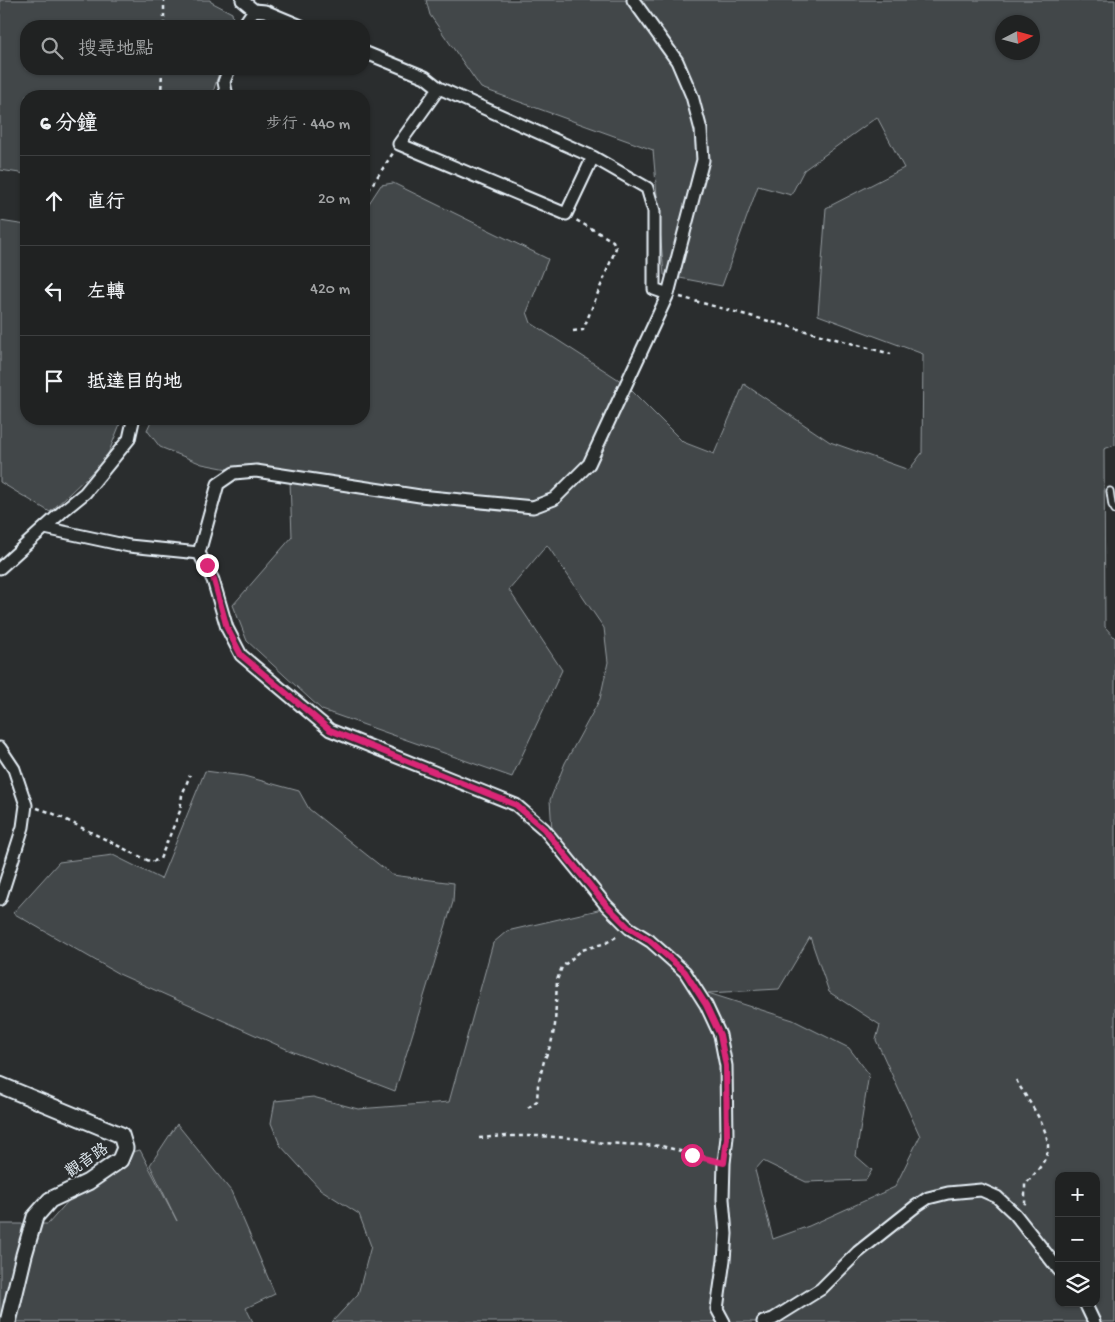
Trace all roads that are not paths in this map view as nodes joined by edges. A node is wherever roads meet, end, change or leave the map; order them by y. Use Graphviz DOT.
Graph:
graph roads {
  1 [pos="242,0"];
  2 [pos="633,0"];
  3 [pos="254,10"];
  4 [pos="247,20"];
  5 [pos="287,20"];
  6 [pos="370,54"];
  7 [pos="227,75"];
  8 [pos="439,88"];
  9 [pos="226,90"];
  10 [pos="593,157"];
  11 [pos="668,294"];
  12 [pos="132,425"];
  13 [pos="1110,491"];
  14 [pos="1115,510"];
  15 [pos="45,528"];
  16 [pos="199,553"];
  17 [pos="0,568"];
  18 [pos="0,748"];
  19 [pos="0,899"];
  20 [pos="0,1085"];
  21 [pos="1055,1265"];
  22 [pos="1087,1307"];
  23 [pos="8,1322"];
  24 [pos="724,1322"];
  25 [pos="762,1322"];
  26 [pos="1094,1322"];
  1 -- 3 [label="street"];
  2 -- 11 [label="street"];
  3 -- 4 [label="street"];
  3 -- 5 [label="street"];
  6 -- 8 [label="street"];
  7 -- 9 [label="street"];
  8 -- 10 [label="street"];
  8 -- 10 [label="street"];
  10 -- 11 [label="street"];
  11 -- 16 [label="street"];
  12 -- 15 [label="street"];
  13 -- 14 [label="lane"];
  15 -- 16 [label="street"];
  15 -- 17 [label="street"];
  16 -- 24 [label="street"];
  18 -- 19 [label="street"];
  20 -- 23 [label="street, 觀音路"];
  21 -- 25 [label="street"];
  22 -- 26 [label="street"];
}
